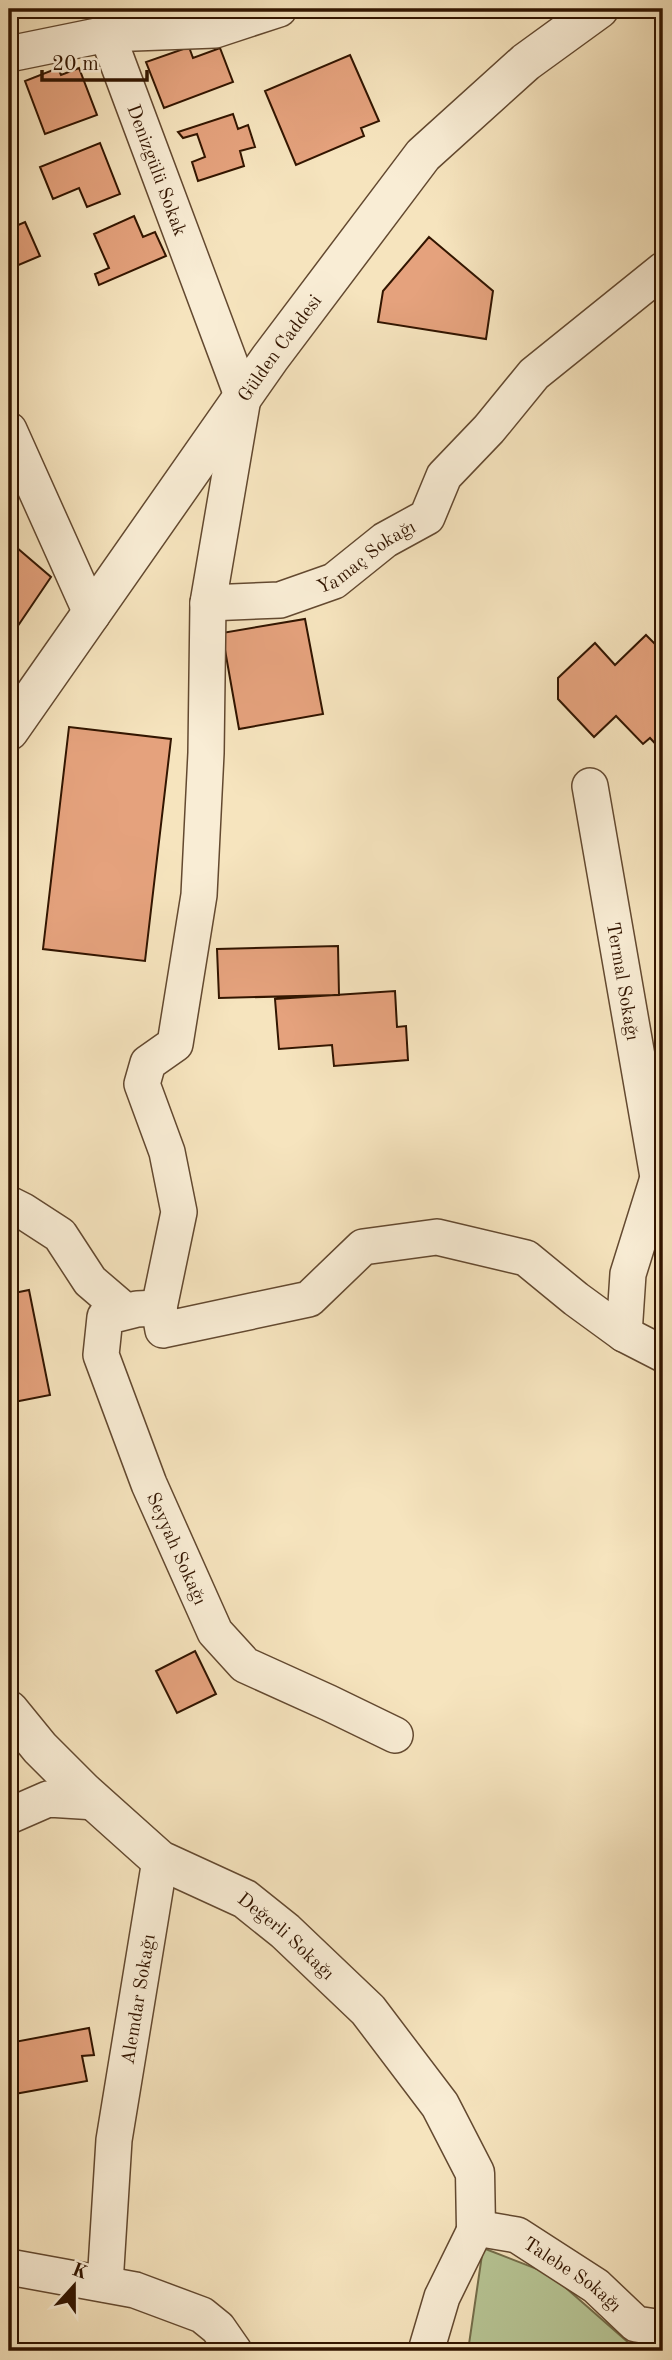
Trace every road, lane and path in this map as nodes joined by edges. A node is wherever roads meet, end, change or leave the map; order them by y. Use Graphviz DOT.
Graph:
graph roads {
  1 [pos="279,9"];
  2 [pos="599,9"];
  3 [pos="107,34"];
  4 [pos="9,54"];
  5 [pos="663,270"];
  6 [pos="243,398"];
  7 [pos="9,430"];
  8 [pos="208,603"];
  9 [pos="92,615"];
  10 [pos="9,731"];
  11 [pos="590,786"];
  12 [pos="660,1170"];
  13 [pos="9,1204"];
  14 [pos="142,1310"];
  15 [pos="624,1334"];
  16 [pos="663,1354"];
  17 [pos="9,1710"];
  18 [pos="395,1735"];
  19 [pos="96,1802"];
  20 [pos="9,1816"];
  21 [pos="160,1860"];
  22 [pos="476,2228"];
  23 [pos="9,2267"];
  24 [pos="105,2284"];
  25 [pos="663,2328"];
  26 [pos="234,2351"];
  27 [pos="426,2351"];
  1 -- 3 [label="street"];
  2 -- 6 [label="street, Gülden Caddesi"];
  3 -- 4 [label="street"];
  3 -- 6 [label="street, Denizgülü Sokak"];
  5 -- 8 [label="street, Yamaç Sokağı"];
  6 -- 8 [label="street"];
  6 -- 9 [label="street, Gülden Caddesi"];
  7 -- 9 [label="street"];
  8 -- 14 [label="street"];
  9 -- 10 [label="street, Gülden Caddesi"];
  11 -- 12 [label="street, Termal Sokağı"];
  12 -- 15 [label="street"];
  13 -- 14 [label="street"];
  14 -- 15 [label="street"];
  14 -- 18 [label="street, Seyyah Sokağı"];
  15 -- 16 [label="street"];
  17 -- 19 [label="street, Değerli Sokağı"];
  19 -- 20 [label="street"];
  19 -- 21 [label="street, Değerli Sokağı"];
  21 -- 22 [label="street, Değerli Sokağı"];
  21 -- 24 [label="street, Alemdar Sokağı"];
  22 -- 25 [label="street, Talebe Sokağı"];
  22 -- 27 [label="street"];
  23 -- 24 [label="street"];
  24 -- 26 [label="street"];
}
